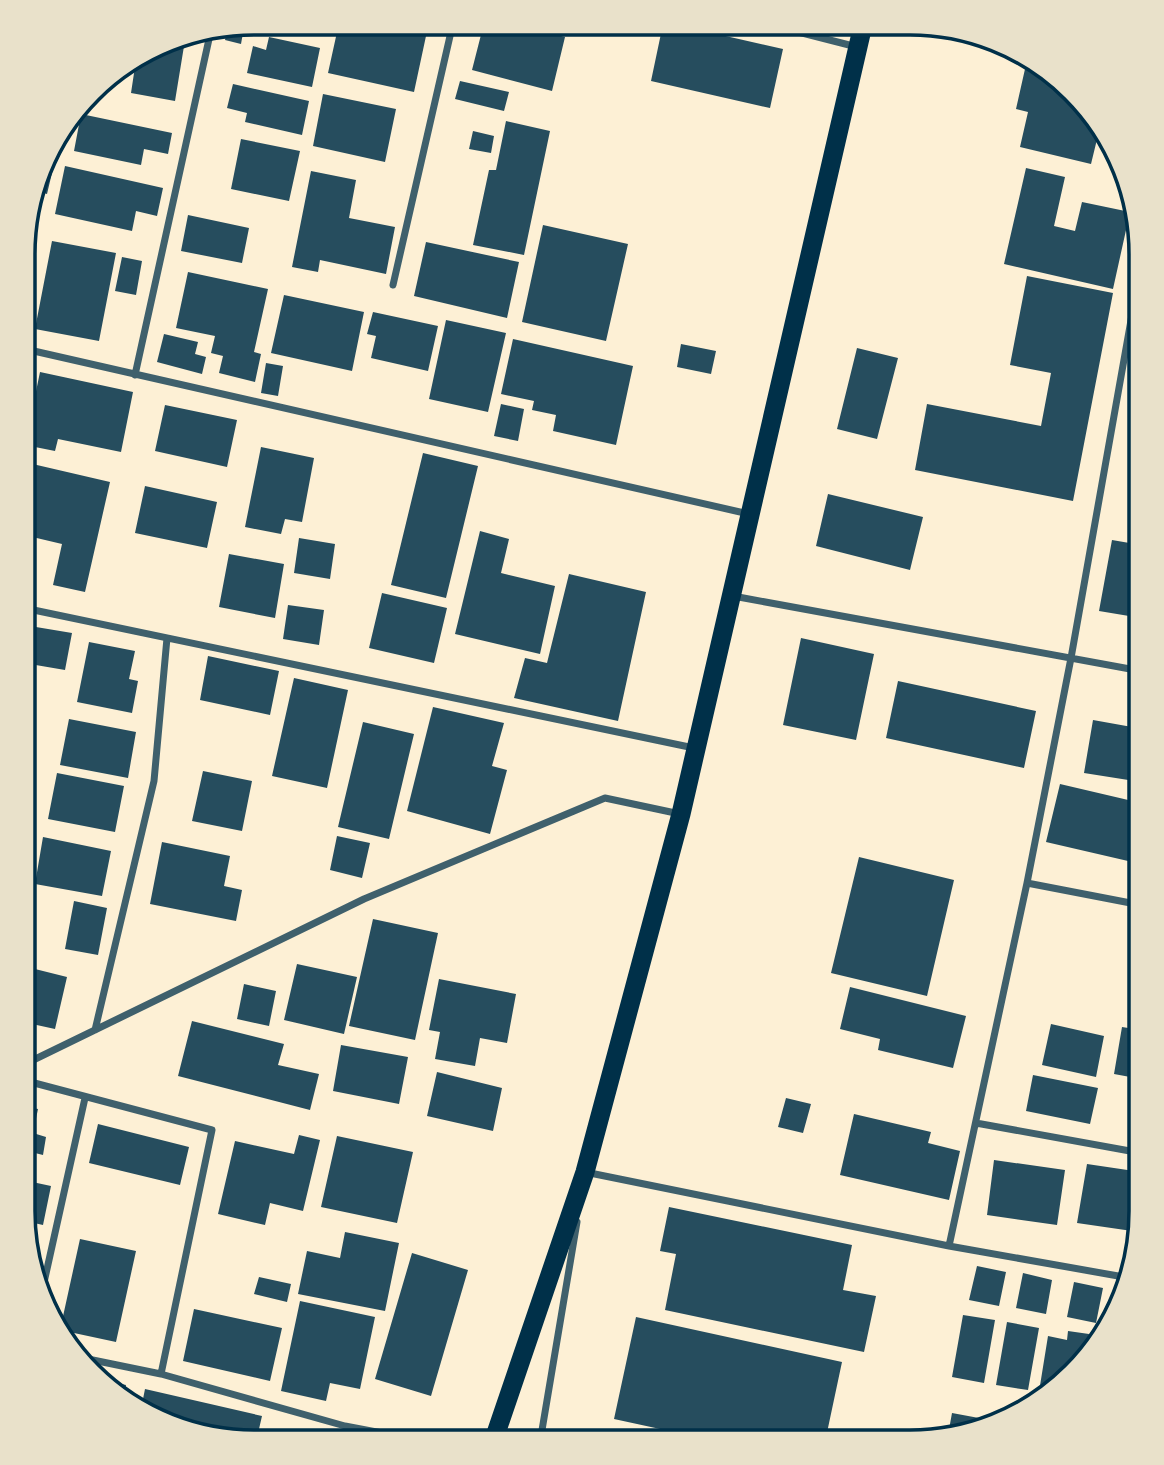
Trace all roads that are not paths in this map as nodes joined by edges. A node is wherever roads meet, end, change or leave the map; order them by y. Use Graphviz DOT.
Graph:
graph roads {
  1 [pos="450,35"];
  2 [pos="811,35"];
  3 [pos="861,35"];
  4 [pos="209,40"];
  5 [pos="858,47"];
  6 [pos="393,285"];
  7 [pos="1129,350"];
  8 [pos="35,352"];
  9 [pos="135,375"];
  10 [pos="750,515"];
  11 [pos="733,595"];
  12 [pos="35,610"];
  13 [pos="167,638"];
  14 [pos="1072,658"];
  15 [pos="1129,669"];
  16 [pos="695,748"];
  17 [pos="681,814"];
  18 [pos="1027,883"];
  19 [pos="1129,903"];
  20 [pos="95,1030"];
  21 [pos="35,1059"];
  22 [pos="35,1083"];
  23 [pos="85,1098"];
  24 [pos="976,1123"];
  25 [pos="1129,1151"];
  26 [pos="585,1172"];
  27 [pos="949,1246"];
  28 [pos="1119,1276"];
  29 [pos="45,1277"];
  30 [pos="94,1360"];
  31 [pos="162,1374"];
  32 [pos="366,1430"];
  33 [pos="497,1430"];
  34 [pos="542,1430"];
  1 -- 6 [label="street"];
  2 -- 5 [label="street"];
  3 -- 5 [label="highway"];
  4 -- 9 [label="street"];
  5 -- 10 [label="highway"];
  7 -- 14 [label="street"];
  8 -- 9 [label="street"];
  9 -- 10 [label="street"];
  10 -- 11 [label="highway"];
  11 -- 14 [label="street"];
  11 -- 16 [label="highway"];
  12 -- 13 [label="street"];
  13 -- 16 [label="street"];
  13 -- 20 [label="street"];
  14 -- 15 [label="street"];
  14 -- 18 [label="street"];
  16 -- 17 [label="highway"];
  17 -- 20 [label="street"];
  17 -- 26 [label="highway"];
  18 -- 19 [label="street"];
  18 -- 24 [label="street"];
  20 -- 21 [label="street"];
  22 -- 23 [label="street"];
  23 -- 29 [label="street"];
  23 -- 31 [label="street"];
  24 -- 25 [label="street"];
  24 -- 27 [label="street"];
  26 -- 27 [label="street"];
  26 -- 33 [label="highway"];
  26 -- 34 [label="street"];
  27 -- 28 [label="street"];
  30 -- 31 [label="street"];
  31 -- 32 [label="street"];
}
